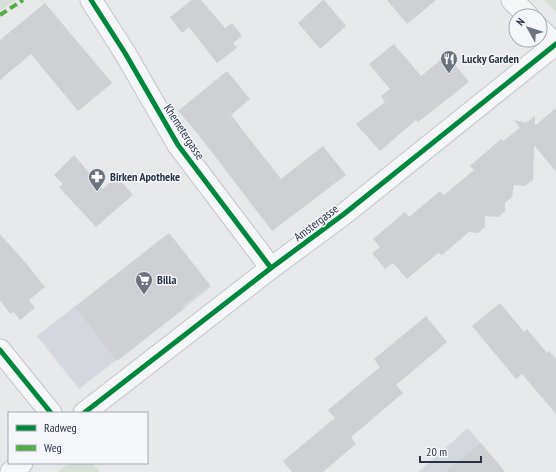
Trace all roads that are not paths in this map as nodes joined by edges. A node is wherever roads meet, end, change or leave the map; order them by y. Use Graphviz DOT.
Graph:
graph roads {
  1 [pos="91,0"];
  2 [pos="512,0"];
  3 [pos="520,8"];
  4 [pos="548,36"];
  5 [pos="556,44"];
  6 [pos="271,268"];
  7 [pos="0,350"];
  8 [pos="50,412"];
  9 [pos="85,412"];
  10 [pos="21,464"];
  11 [pos="11,472"];
  1 -- 6 [label="street, Khemetergasse"];
  2 -- 3 [label="street"];
  4 -- 5 [label="street"];
  5 -- 6 [label="street, Amstergasse"];
  6 -- 9 [label="street, Amstergasse"];
  7 -- 8 [label="street"];
  10 -- 11 [label="street"];
}
